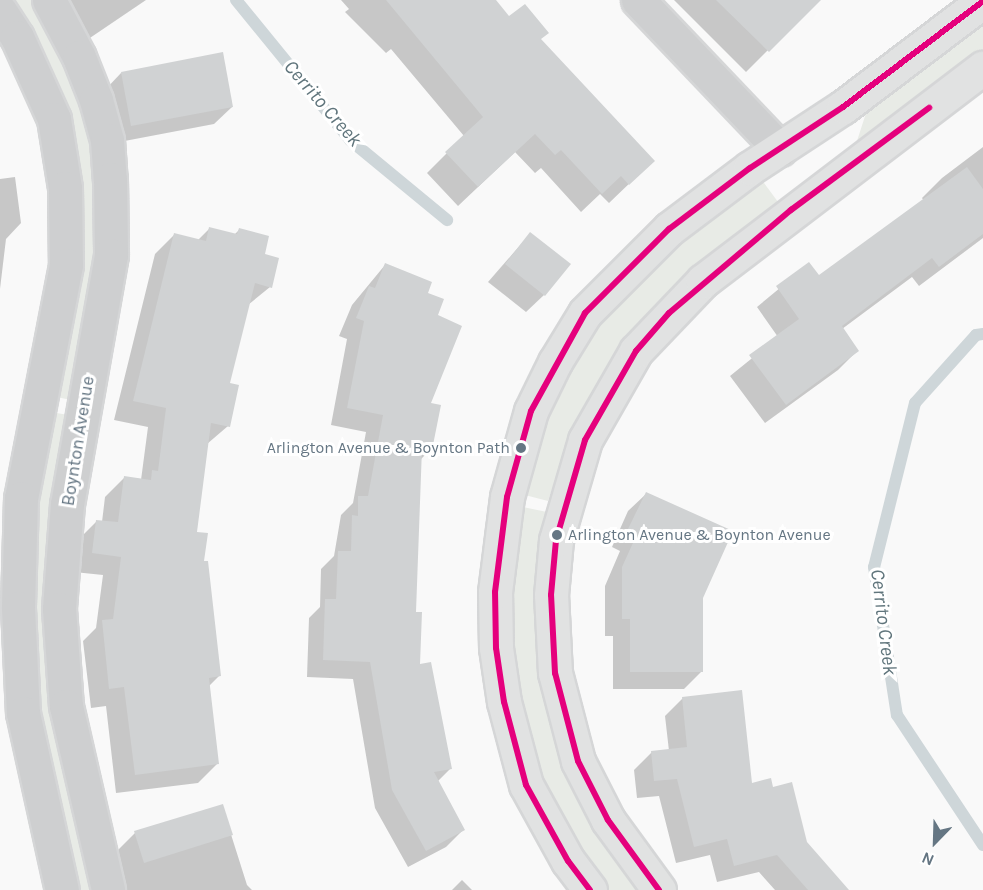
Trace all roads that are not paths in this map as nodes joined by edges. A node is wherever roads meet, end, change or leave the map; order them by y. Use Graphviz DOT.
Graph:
graph roads {
  1 [pos="49,0"];
  2 [pos="638,0"];
  3 [pos="983,2"];
  4 [pos="0,11"];
  5 [pos="983,68"];
  6 [pos="780,148"];
  7 [pos="62,890"];
  8 [pos="108,890"];
  9 [pos="590,890"];
  10 [pos="659,890"];
  1 -- 8 [label="street, Boynton Avenue"];
  2 -- 6 [label="street"];
  3 -- 6 [label="main road"];
  4 -- 7 [label="street"];
  5 -- 10 [label="main road"];
  6 -- 9 [label="main road"];
}
